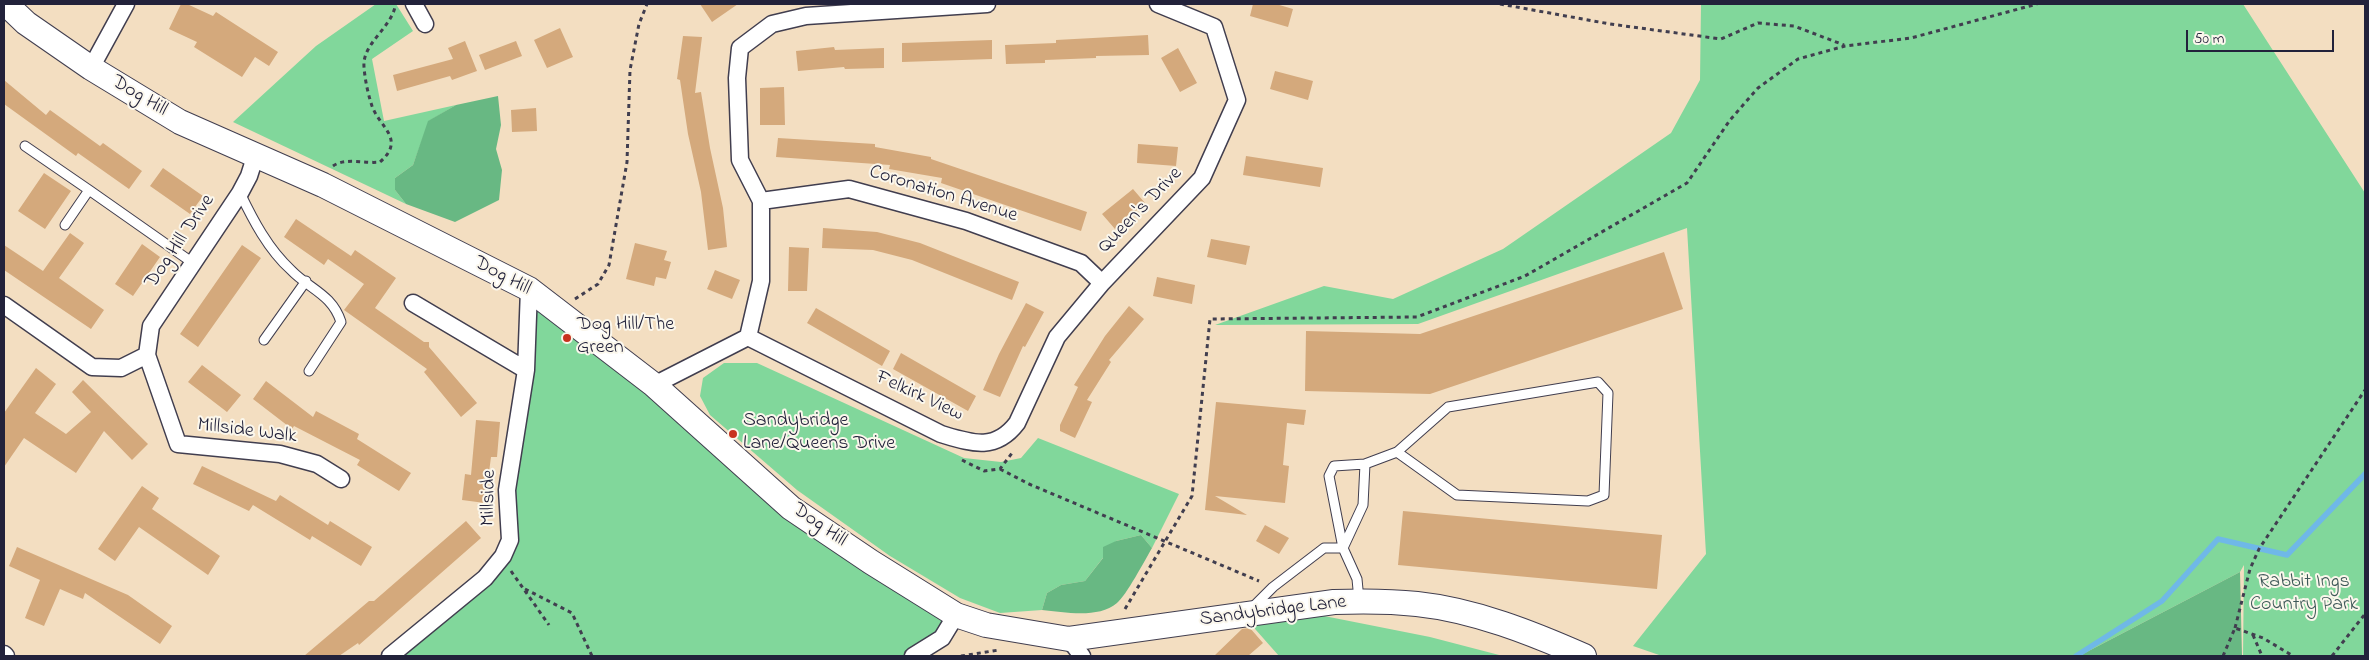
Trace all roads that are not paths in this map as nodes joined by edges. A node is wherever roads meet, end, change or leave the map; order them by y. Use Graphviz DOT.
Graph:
graph roads {
  1 [pos="6,4"];
  2 [pos="126,4"];
  3 [pos="414,4"];
  4 [pos="987,4"];
  5 [pos="1158,4"];
  6 [pos="425,24"];
  7 [pos="90,68"];
  8 [pos="25,146"];
  9 [pos="256,154"];
  10 [pos="89,190"];
  11 [pos="240,193"];
  12 [pos="761,201"];
  13 [pos="65,225"];
  14 [pos="193,263"];
  15 [pos="306,281"];
  16 [pos="1102,283"];
  17 [pos="528,289"];
  18 [pos="413,303"];
  19 [pos="4,305"];
  20 [pos="748,337"];
  21 [pos="264,340"];
  22 [pos="147,355"];
  23 [pos="526,370"];
  24 [pos="309,371"];
  25 [pos="654,385"];
  26 [pos="1397,452"];
  27 [pos="1365,464"];
  28 [pos="341,479"];
  29 [pos="1343,548"];
  30 [pos="1359,601"];
  31 [pos="1248,613"];
  32 [pos="956,616"];
  33 [pos="1076,647"];
  34 [pos="390,656"];
  35 [pos="913,656"];
  36 [pos="1584,656"];
  1 -- 7 [label="street, Dog Hill"];
  2 -- 7 [label="street"];
  3 -- 6 [label="street"];
  4 -- 12 [label="street"];
  5 -- 16 [label="street, Queen's Drive"];
  7 -- 9 [label="street, Dog Hill"];
  8 -- 10 [label="lane"];
  9 -- 11 [label="street, Dog Hill Drive"];
  9 -- 17 [label="street, Dog Hill"];
  10 -- 13 [label="lane"];
  10 -- 14 [label="lane"];
  11 -- 14 [label="street, Dog Hill Drive"];
  11 -- 15 [label="lane"];
  12 -- 16 [label="street, Coronation Avenue"];
  12 -- 20 [label="street"];
  14 -- 22 [label="street, Dog Hill Drive"];
  15 -- 21 [label="lane"];
  15 -- 24 [label="lane"];
  16 -- 20 [label="street, Felkirk View"];
  17 -- 23 [label="street, Millside"];
  17 -- 25 [label="street, Dog Hill"];
  18 -- 23 [label="street"];
  19 -- 22 [label="street"];
  20 -- 25 [label="street"];
  22 -- 28 [label="street, Millside Walk"];
  23 -- 34 [label="street, Millside"];
  25 -- 32 [label="street, Dog Hill"];
  26 -- 26 [label="lane"];
  26 -- 27 [label="lane"];
  27 -- 29 [label="lane"];
  27 -- 29 [label="lane"];
  29 -- 30 [label="lane"];
  29 -- 31 [label="lane"];
  30 -- 31 [label="street, Sandybridge Lane"];
  30 -- 36 [label="street, Sandybridge Lane"];
  31 -- 33 [label="street, Sandybridge Lane"];
  32 -- 33 [label="street, Sandybridge Lane"];
  32 -- 35 [label="street"];
}
